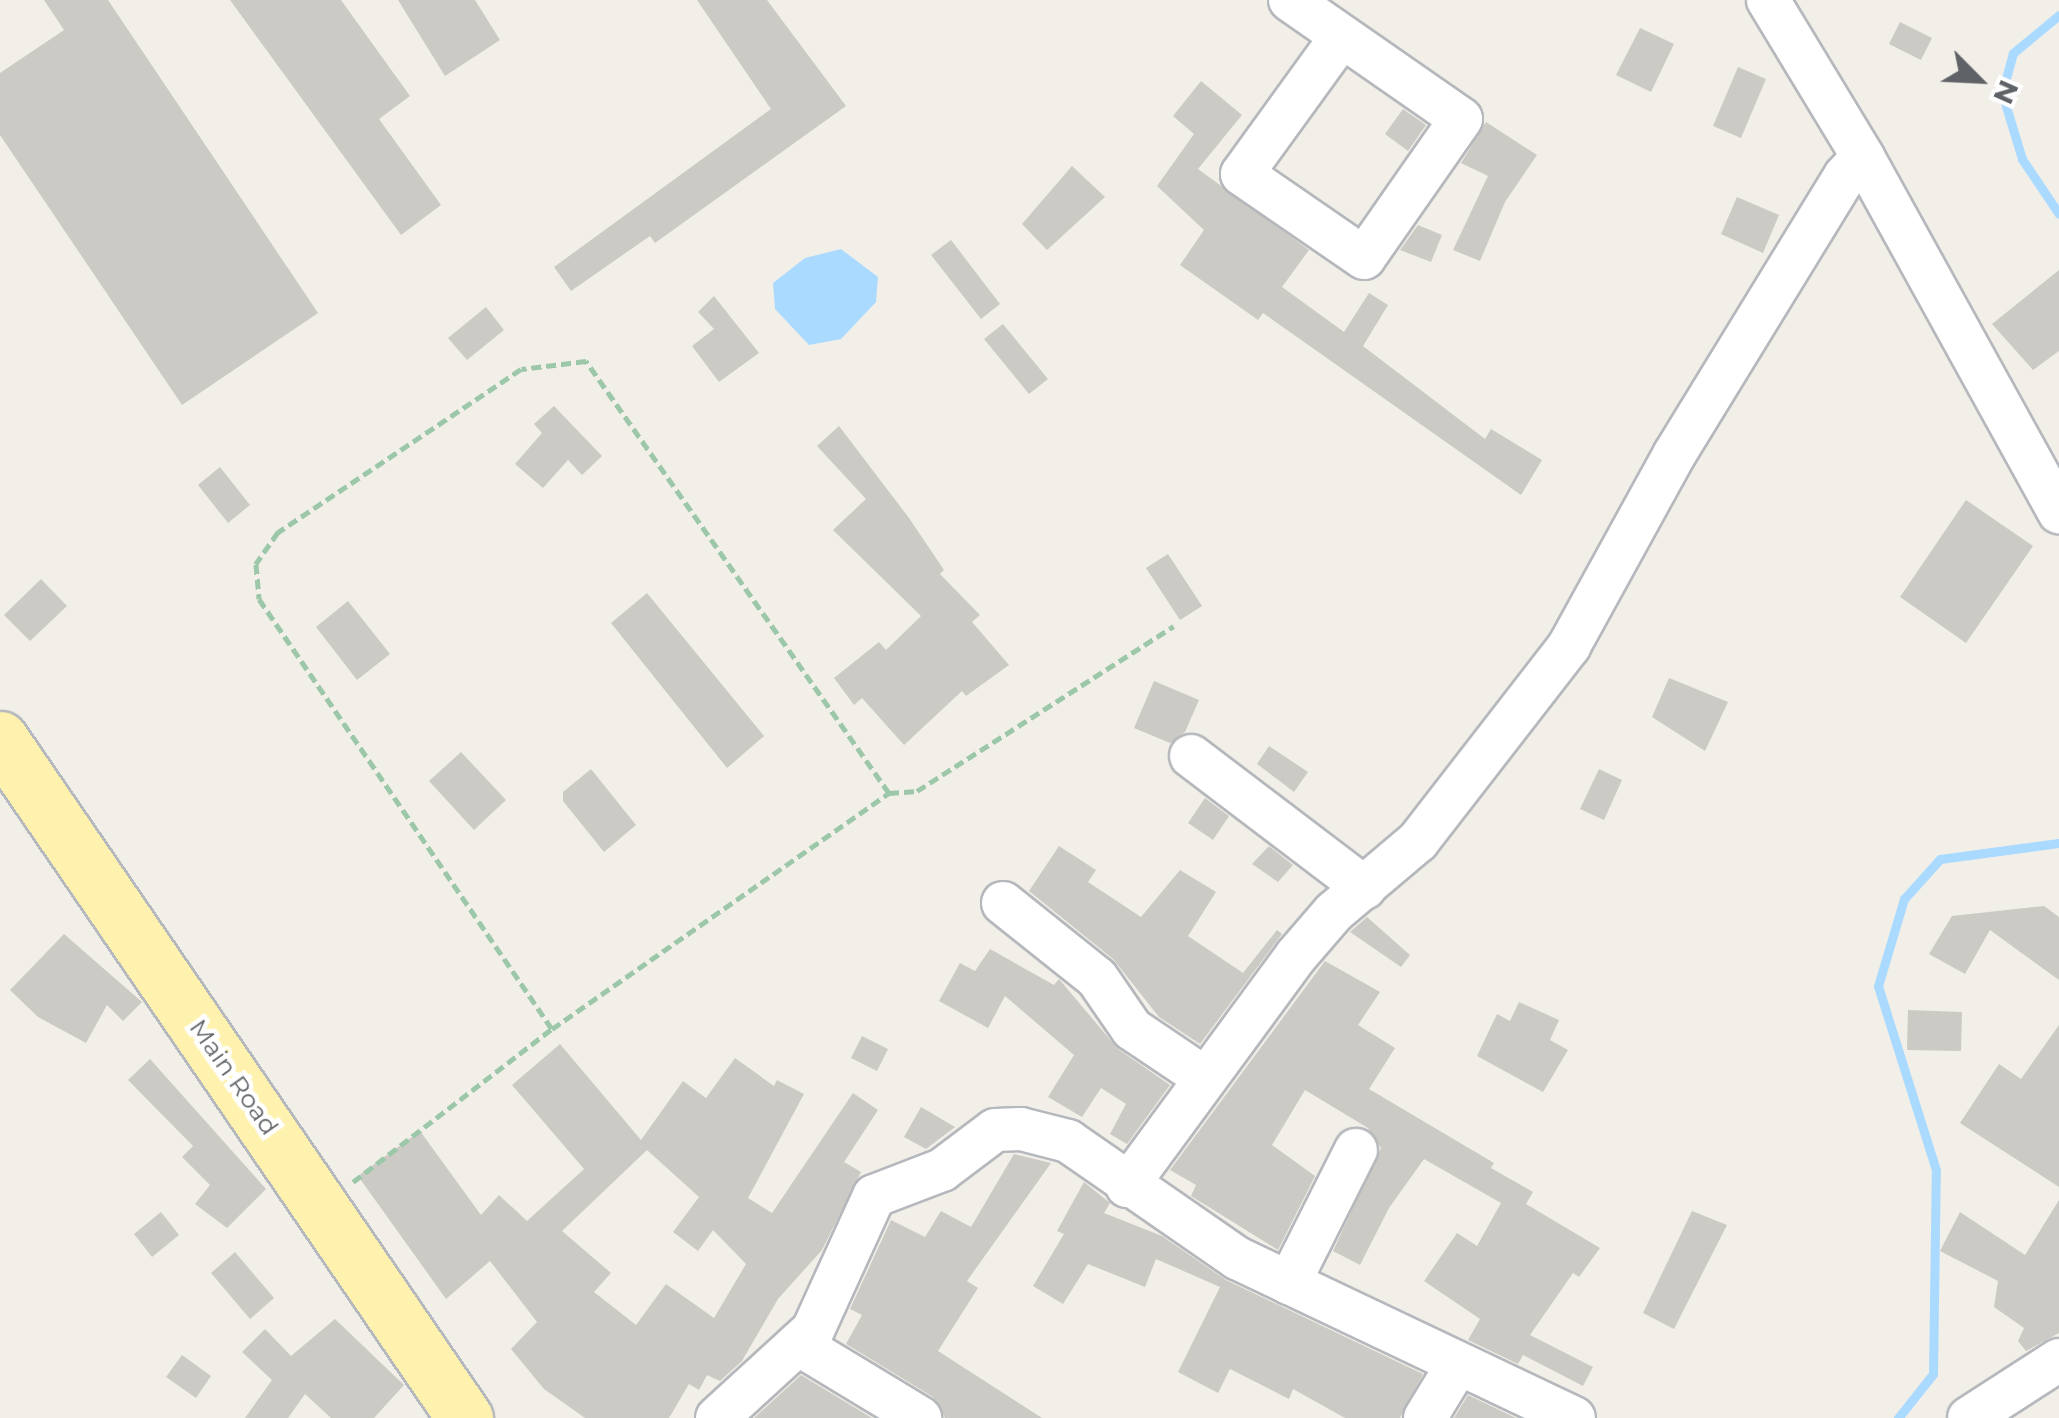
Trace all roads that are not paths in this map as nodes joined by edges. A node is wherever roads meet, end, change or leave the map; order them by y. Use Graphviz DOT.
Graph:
graph roads {
  1 [pos="1290,0"];
  2 [pos="1768,0"];
  3 [pos="1341,36"];
  4 [pos="1863,157"];
  5 [pos="2059,512"];
  6 [pos="0,738"];
  7 [pos="1191,756"];
  8 [pos="1365,888"];
  9 [pos="1003,903"];
  10 [pos="1205,1078"];
  11 [pos="1356,1150"];
  12 [pos="1126,1186"];
  13 [pos="1289,1284"];
  14 [pos="798,1344"];
  15 [pos="2059,1360"];
  16 [pos="1456,1367"];
  17 [pos="465,1418"];
  18 [pos="716,1418"];
  19 [pos="920,1418"];
  20 [pos="1425,1418"];
  21 [pos="1574,1418"];
  22 [pos="1968,1418"];
  1 -- 3 [label="street"];
  2 -- 4 [label="street"];
  3 -- 3 [label="street"];
  4 -- 5 [label="street"];
  4 -- 8 [label="street"];
  6 -- 17 [label="main road, Main Road"];
  7 -- 8 [label="street"];
  8 -- 10 [label="street"];
  9 -- 10 [label="street"];
  10 -- 12 [label="street"];
  11 -- 13 [label="street"];
  12 -- 13 [label="street"];
  12 -- 14 [label="street"];
  13 -- 16 [label="street"];
  14 -- 18 [label="street"];
  14 -- 19 [label="street"];
  15 -- 22 [label="street"];
  16 -- 20 [label="street"];
  16 -- 21 [label="street"];
}
